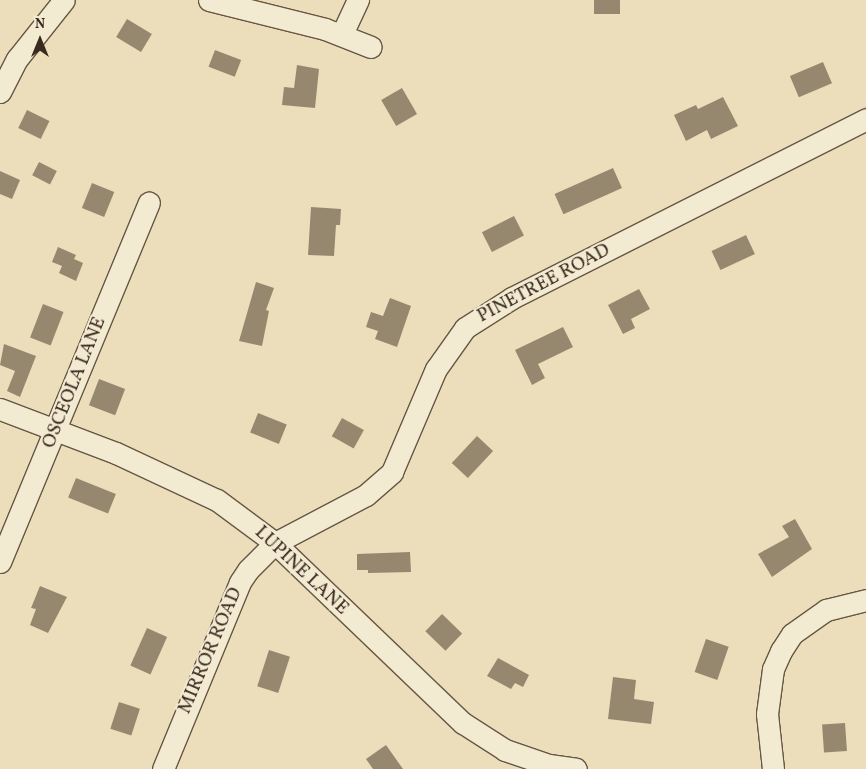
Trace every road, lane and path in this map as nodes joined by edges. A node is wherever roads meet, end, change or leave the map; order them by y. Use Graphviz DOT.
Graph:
graph roads {
  1 [pos="64,0"];
  2 [pos="209,0"];
  3 [pos="358,0"];
  4 [pos="342,34"];
  5 [pos="371,47"];
  6 [pos="0,92"];
  7 [pos="866,119"];
  8 [pos="149,203"];
  9 [pos="0,409"];
  10 [pos="57,430"];
  11 [pos="274,543"];
  12 [pos="0,562"];
  13 [pos="866,600"];
  14 [pos="162,769"];
  15 [pos="571,769"];
  16 [pos="576,769"];
  17 [pos="772,769"];
  1 -- 6 [label="street"];
  2 -- 4 [label="street"];
  3 -- 4 [label="street"];
  4 -- 5 [label="street"];
  7 -- 11 [label="street, PINETREE ROAD"];
  8 -- 10 [label="street, OSCEOLA LANE"];
  9 -- 10 [label="street, LUPINE LANE"];
  10 -- 11 [label="street, LUPINE LANE"];
  10 -- 12 [label="street, OSCEOLA LANE"];
  11 -- 14 [label="street, MIRROR ROAD"];
  11 -- 15 [label="street, LUPINE LANE"];
  13 -- 17 [label="street"];
  15 -- 16 [label="street, LUPINE LANE"];
}
